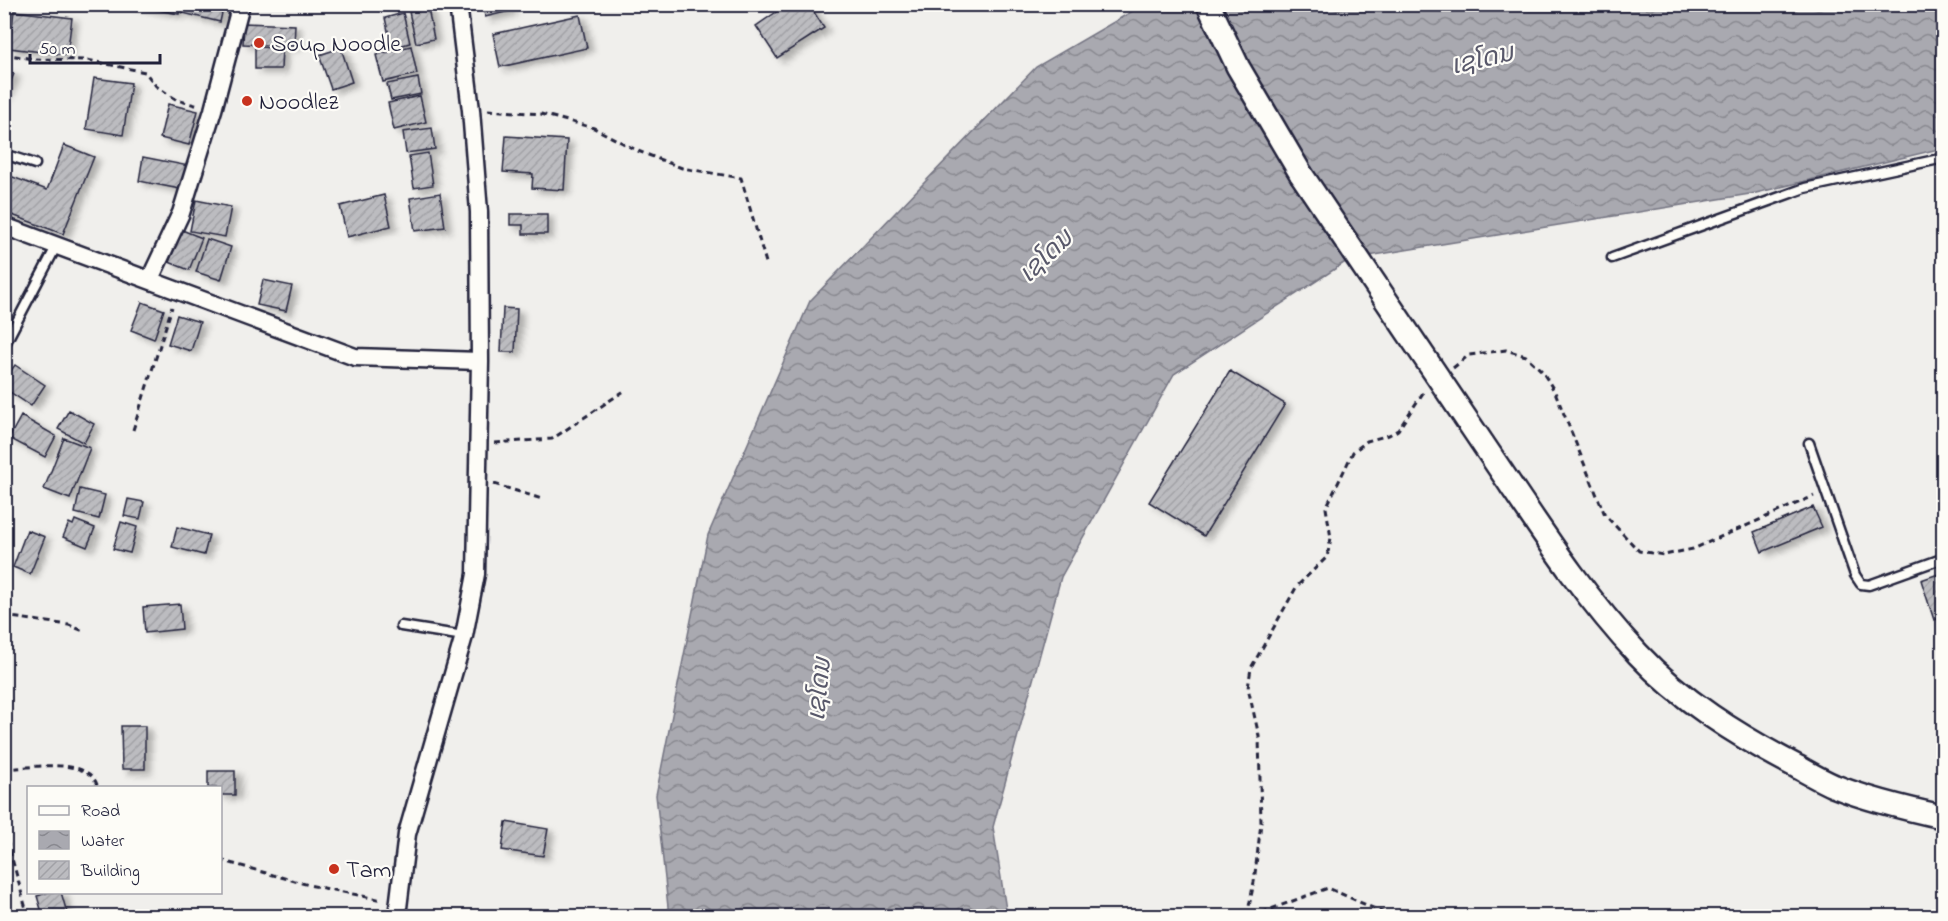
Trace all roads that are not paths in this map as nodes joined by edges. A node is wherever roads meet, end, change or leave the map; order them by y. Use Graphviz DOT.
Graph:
graph roads {
  1 [pos="240,4"];
  2 [pos="458,4"];
  3 [pos="1208,4"];
  4 [pos="4,154"];
  5 [pos="1944,158"];
  6 [pos="35,164"];
  7 [pos="4,226"];
  8 [pos="57,245"];
  9 [pos="1612,258"];
  10 [pos="150,279"];
  11 [pos="4,346"];
  12 [pos="480,361"];
  13 [pos="1809,443"];
  14 [pos="1944,558"];
  15 [pos="401,626"];
  16 [pos="465,636"];
  17 [pos="1944,817"];
  18 [pos="397,910"];
  1 -- 10 [label="street"];
  2 -- 12 [label="street"];
  3 -- 17 [label="street, bridge"];
  4 -- 6 [label="lane"];
  5 -- 9 [label="lane"];
  7 -- 8 [label="street"];
  8 -- 10 [label="street"];
  8 -- 11 [label="lane"];
  10 -- 12 [label="street"];
  12 -- 16 [label="street"];
  13 -- 14 [label="lane"];
  15 -- 16 [label="lane"];
  16 -- 18 [label="street"];
}
